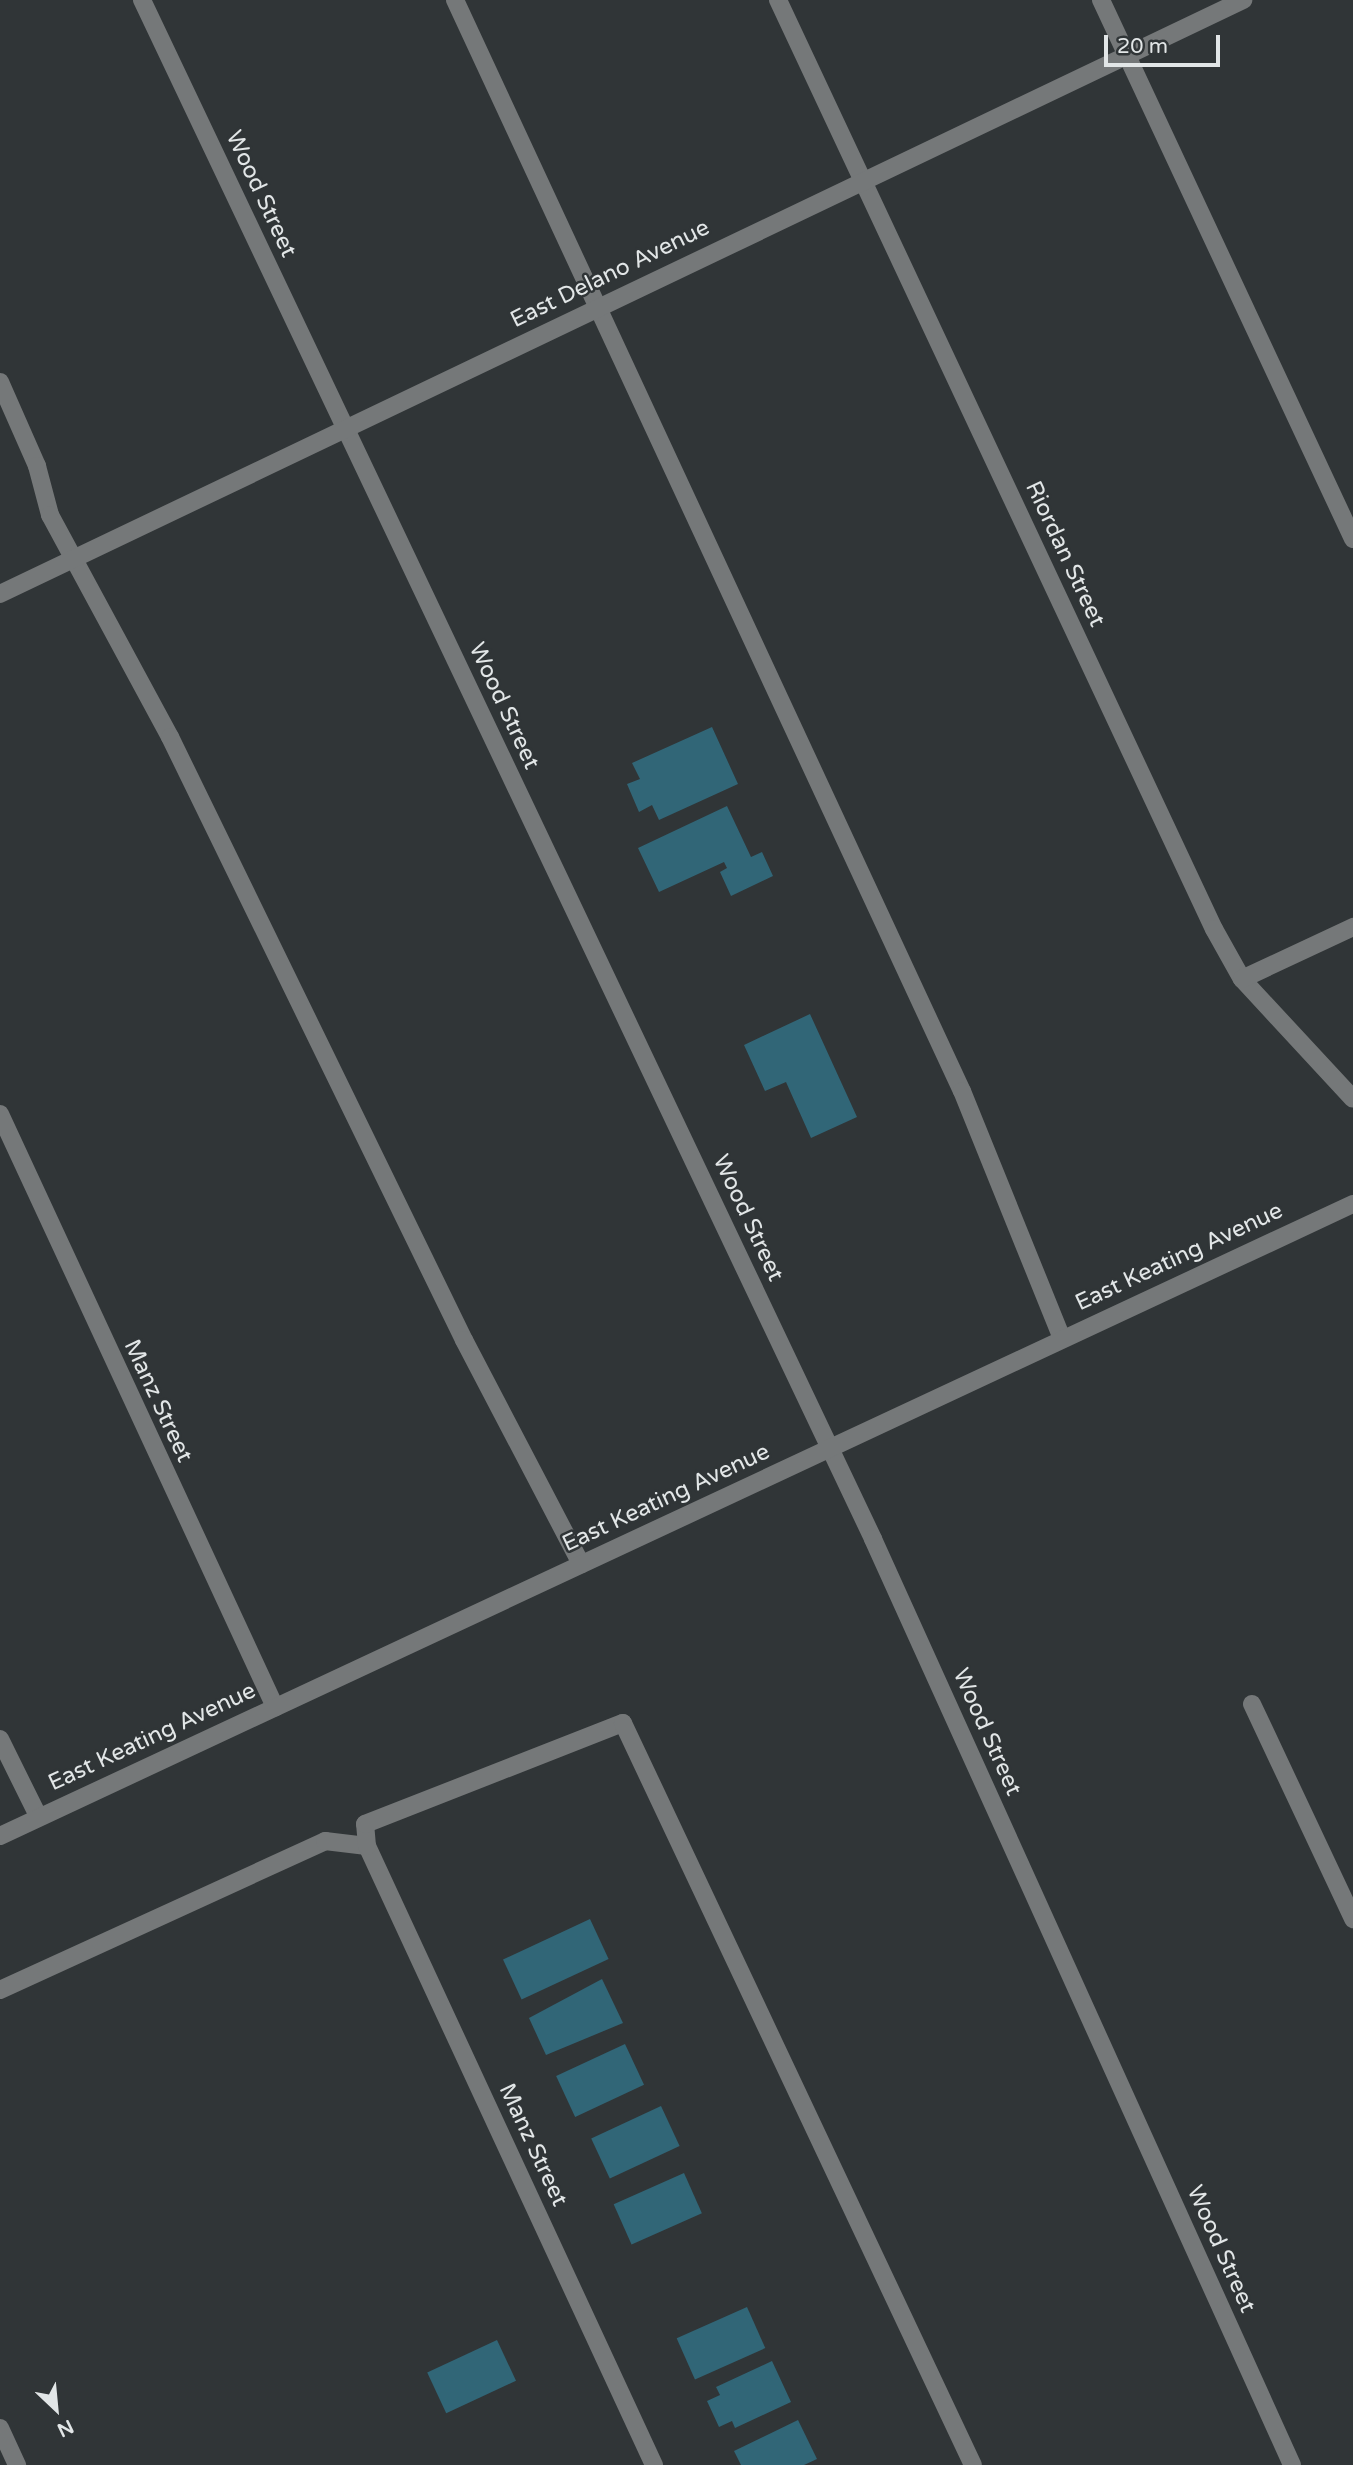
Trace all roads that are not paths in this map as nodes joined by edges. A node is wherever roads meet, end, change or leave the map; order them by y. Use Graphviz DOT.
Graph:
graph roads {
  1 [pos="142,0"];
  2 [pos="455,0"];
  3 [pos="778,0"];
  4 [pos="1101,0"];
  5 [pos="1243,0"];
  6 [pos="1127,55"];
  7 [pos="862,179"];
  8 [pos="600,306"];
  9 [pos="0,382"];
  10 [pos="346,429"];
  11 [pos="1353,539"];
  12 [pos="72,560"];
  13 [pos="0,594"];
  14 [pos="1353,927"];
  15 [pos="1242,979"];
  16 [pos="1353,1099"];
  17 [pos="0,1114"];
  18 [pos="1353,1204"];
  19 [pos="1062,1338"];
  20 [pos="830,1449"];
  21 [pos="581,1564"];
  22 [pos="1252,1704"];
  23 [pos="275,1707"];
  24 [pos="0,1739"];
  25 [pos="38,1816"];
  26 [pos="0,1836"];
  27 [pos="367,1846"];
  28 [pos="1353,1919"];
  29 [pos="0,1990"];
  30 [pos="0,2428"];
  31 [pos="17,2465"];
  32 [pos="654,2465"];
  33 [pos="973,2465"];
  34 [pos="1292,2465"];
  1 -- 10 [label="street, Wood Street"];
  2 -- 8 [label="street"];
  3 -- 7 [label="street, Riordan Street"];
  4 -- 6 [label="street"];
  5 -- 6 [label="street, East Delano Avenue"];
  6 -- 7 [label="street, East Delano Avenue"];
  6 -- 11 [label="street"];
  7 -- 8 [label="street, East Delano Avenue"];
  7 -- 15 [label="street, Riordan Street"];
  8 -- 10 [label="street, East Delano Avenue"];
  8 -- 19 [label="street"];
  9 -- 12 [label="street"];
  10 -- 12 [label="street, East Delano Avenue"];
  10 -- 20 [label="street, Wood Street"];
  12 -- 13 [label="street, East Delano Avenue"];
  12 -- 21 [label="street"];
  14 -- 15 [label="street"];
  15 -- 16 [label="street, Riordan Street"];
  17 -- 23 [label="street, Manz Street"];
  18 -- 19 [label="street, East Keating Avenue"];
  19 -- 20 [label="street, East Keating Avenue"];
  20 -- 21 [label="street, East Keating Avenue"];
  20 -- 34 [label="street, Wood Street"];
  21 -- 23 [label="street, East Keating Avenue"];
  22 -- 28 [label="street"];
  23 -- 25 [label="street, East Keating Avenue"];
  24 -- 25 [label="street"];
  25 -- 26 [label="street, East Keating Avenue"];
  27 -- 29 [label="street"];
  27 -- 32 [label="street, Manz Street"];
  27 -- 33 [label="street"];
  30 -- 31 [label="street"];
}
